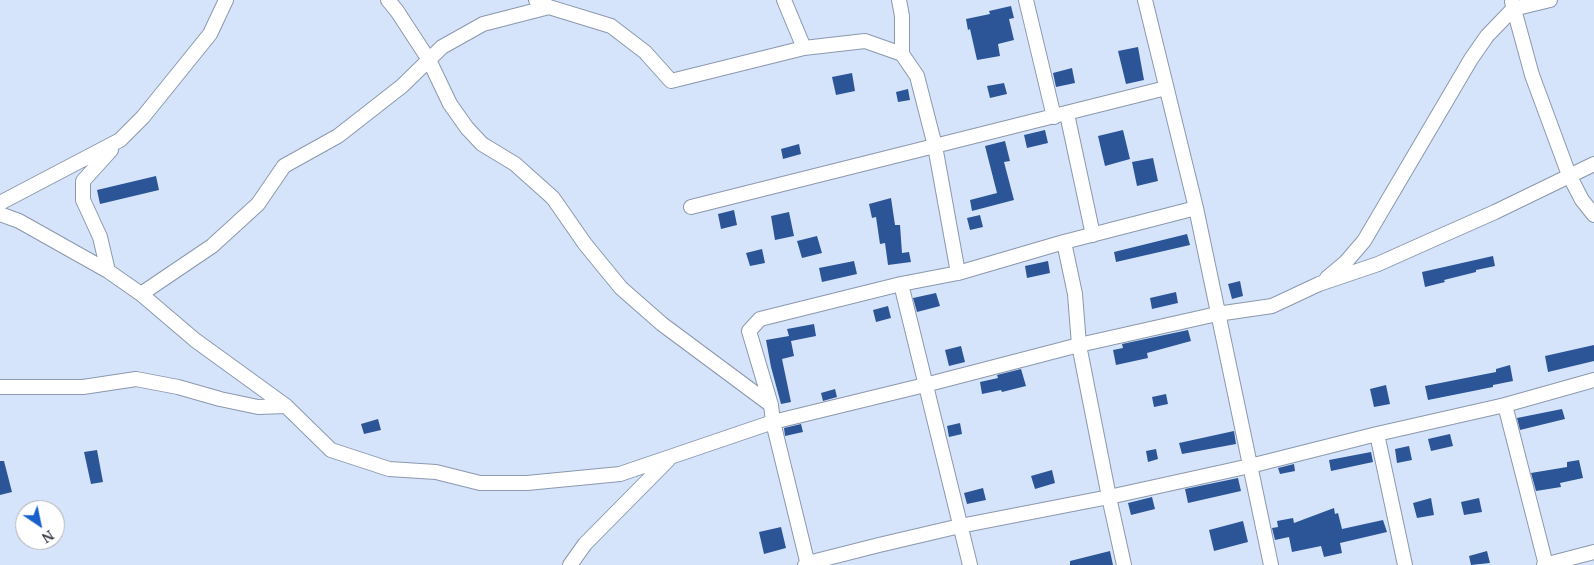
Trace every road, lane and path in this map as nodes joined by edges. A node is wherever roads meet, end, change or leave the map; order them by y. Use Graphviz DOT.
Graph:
graph roads {
  1 [pos="226,0"];
  2 [pos="388,0"];
  3 [pos="536,0"];
  4 [pos="784,0"];
  5 [pos="899,0"];
  6 [pos="1026,0"];
  7 [pos="1145,0"];
  8 [pos="1550,0"];
  9 [pos="1512,4"];
  10 [pos="549,7"];
  11 [pos="804,48"];
  12 [pos="902,54"];
  13 [pos="429,60"];
  14 [pos="1166,88"];
  15 [pos="1061,115"];
  16 [pos="120,140"];
  17 [pos="935,146"];
  18 [pos="1594,164"];
  19 [pos="1569,174"];
  20 [pos="0,203"];
  21 [pos="691,207"];
  22 [pos="1196,208"];
  23 [pos="0,214"];
  24 [pos="1594,215"];
  25 [pos="1093,235"];
  26 [pos="1064,242"];
  27 [pos="108,271"];
  28 [pos="958,273"];
  29 [pos="902,284"];
  30 [pos="1319,284"];
  31 [pos="141,294"];
  32 [pos="1217,314"];
  33 [pos="1079,345"];
  34 [pos="1594,380"];
  35 [pos="925,385"];
  36 [pos="0,387"];
  37 [pos="771,405"];
  38 [pos="1505,405"];
  39 [pos="286,406"];
  40 [pos="773,422"];
  41 [pos="1377,434"];
  42 [pos="670,458"];
  43 [pos="1250,466"];
  44 [pos="1109,497"];
  45 [pos="960,526"];
  46 [pos="1594,552"];
  47 [pos="807,564"];
  48 [pos="570,565"];
  49 [pos="970,565"];
  50 [pos="1124,565"];
  51 [pos="1271,565"];
  52 [pos="1405,565"];
  53 [pos="1545,565"];
  1 -- 16 [label="street"];
  2 -- 13 [label="street"];
  3 -- 10 [label="street"];
  4 -- 11 [label="street"];
  5 -- 12 [label="street"];
  6 -- 15 [label="street"];
  7 -- 14 [label="street"];
  8 -- 9 [label="street"];
  9 -- 19 [label="street"];
  9 -- 30 [label="street"];
  10 -- 11 [label="street"];
  10 -- 13 [label="street"];
  11 -- 12 [label="street"];
  12 -- 17 [label="street"];
  13 -- 31 [label="street"];
  13 -- 37 [label="street"];
  14 -- 15 [label="street"];
  14 -- 22 [label="street"];
  15 -- 17 [label="street"];
  15 -- 25 [label="street"];
  16 -- 20 [label="street"];
  16 -- 27 [label="street"];
  17 -- 21 [label="street"];
  17 -- 28 [label="street"];
  18 -- 19 [label="street"];
  19 -- 24 [label="street"];
  19 -- 30 [label="street"];
  22 -- 25 [label="street"];
  22 -- 32 [label="street"];
  23 -- 27 [label="street"];
  25 -- 26 [label="street"];
  26 -- 28 [label="street"];
  26 -- 33 [label="street"];
  27 -- 31 [label="street"];
  28 -- 29 [label="street"];
  29 -- 35 [label="street"];
  29 -- 37 [label="street"];
  30 -- 32 [label="street"];
  31 -- 39 [label="street"];
  32 -- 33 [label="street"];
  32 -- 43 [label="street"];
  33 -- 35 [label="street"];
  33 -- 44 [label="street"];
  34 -- 38 [label="street"];
  35 -- 40 [label="street"];
  35 -- 45 [label="street"];
  36 -- 39 [label="street"];
  37 -- 40 [label="street"];
  38 -- 41 [label="street"];
  38 -- 53 [label="street"];
  39 -- 42 [label="street"];
  40 -- 42 [label="street"];
  40 -- 47 [label="street"];
  41 -- 43 [label="street"];
  41 -- 52 [label="street"];
  42 -- 48 [label="street"];
  43 -- 44 [label="street"];
  43 -- 51 [label="street"];
  44 -- 45 [label="street"];
  44 -- 50 [label="street"];
  45 -- 47 [label="street"];
  45 -- 49 [label="street"];
  46 -- 53 [label="street"];
}
